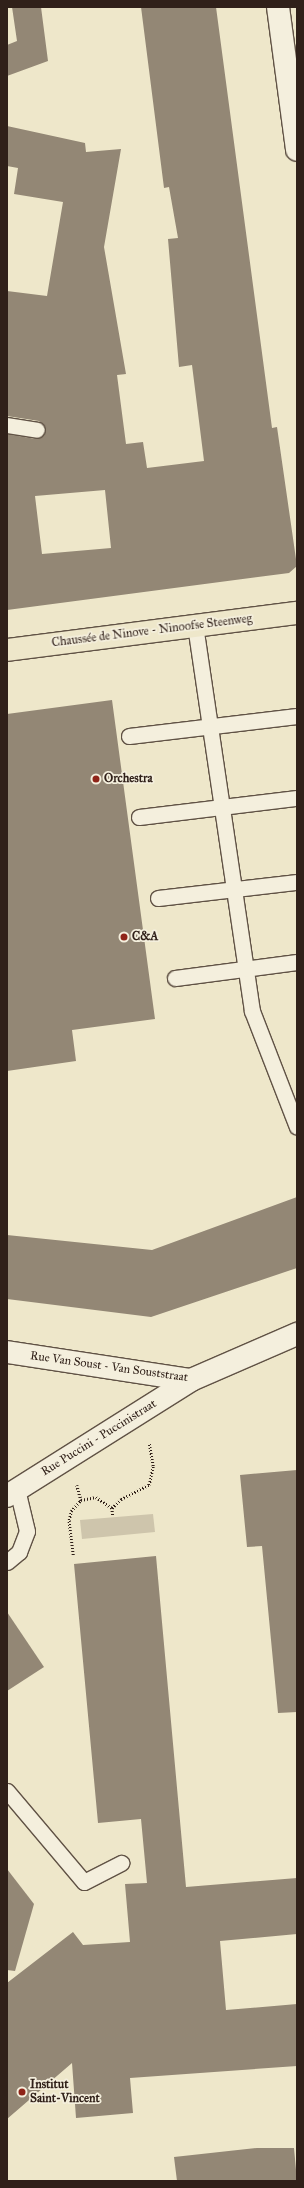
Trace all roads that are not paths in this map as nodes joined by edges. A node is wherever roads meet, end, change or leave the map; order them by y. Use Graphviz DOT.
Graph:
graph roads {
  1 [pos="278,7"];
  2 [pos="297,150"];
  3 [pos="7,425"];
  4 [pos="37,430"];
  5 [pos="297,613"];
  6 [pos="195,625"];
  7 [pos="7,650"];
  8 [pos="297,716"];
  9 [pos="210,726"];
  10 [pos="129,736"];
  11 [pos="297,798"];
  12 [pos="222,808"];
  13 [pos="139,817"];
  14 [pos="297,882"];
  15 [pos="234,891"];
  16 [pos="158,898"];
  17 [pos="297,962"];
  18 [pos="246,967"];
  19 [pos="175,978"];
  20 [pos="297,1127"];
  21 [pos="297,1334"];
  22 [pos="7,1352"];
  23 [pos="191,1380"];
  24 [pos="12,1493"];
  25 [pos="7,1562"];
  26 [pos="7,1791"];
  27 [pos="121,1863"];
  1 -- 2 [label="street"];
  3 -- 4 [label="lane"];
  5 -- 6 [label="main road, Chaussée de Ninove - Ninoofse Steenweg"];
  6 -- 7 [label="main road, Chaussée de Ninove - Ninoofse Steenweg"];
  6 -- 9 [label="lane"];
  8 -- 9 [label="lane"];
  9 -- 10 [label="lane"];
  9 -- 12 [label="lane"];
  11 -- 12 [label="lane"];
  12 -- 13 [label="lane"];
  12 -- 15 [label="lane"];
  14 -- 15 [label="lane"];
  15 -- 16 [label="lane"];
  15 -- 18 [label="lane"];
  17 -- 18 [label="lane"];
  18 -- 19 [label="lane"];
  18 -- 20 [label="lane"];
  21 -- 23 [label="street, Rue Van Soust - Van Souststraat"];
  22 -- 23 [label="street, Rue Van Soust - Van Souststraat"];
  23 -- 24 [label="street, Rue Puccini - Puccinistraat"];
  24 -- 25 [label="lane"];
  26 -- 27 [label="lane"];
}
